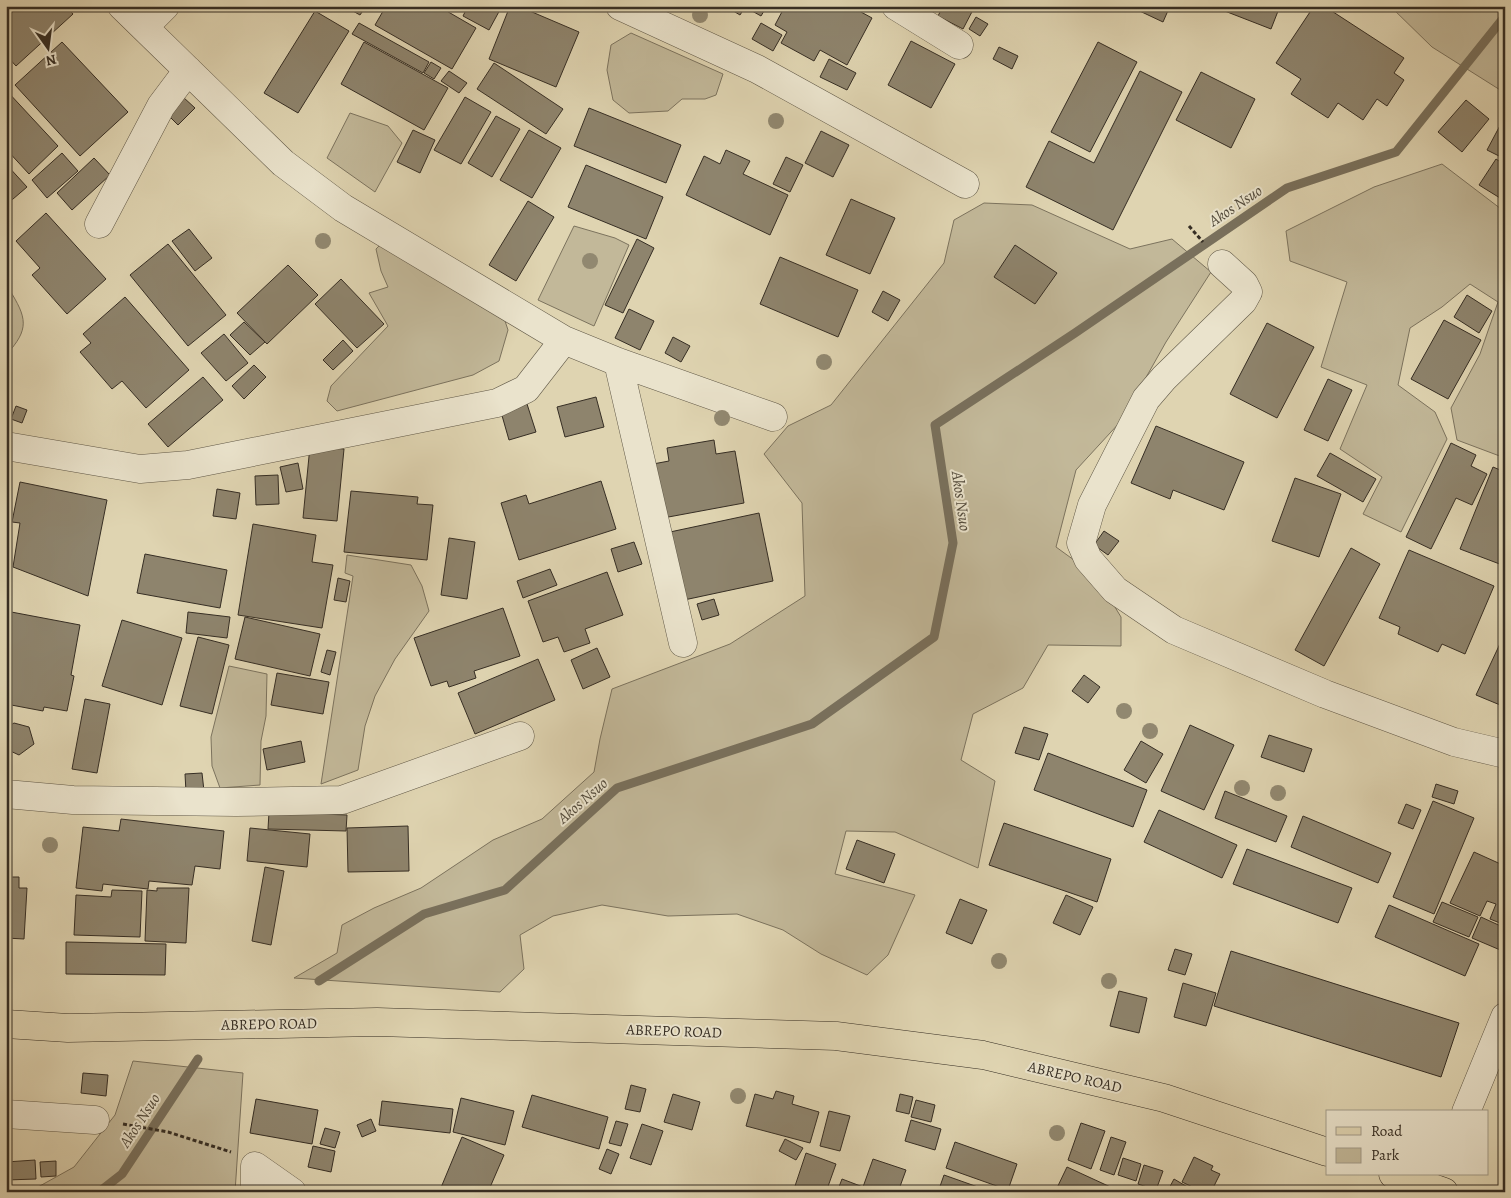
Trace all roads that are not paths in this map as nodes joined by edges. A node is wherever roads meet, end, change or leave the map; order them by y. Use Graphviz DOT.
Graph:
graph roads {
  1 [pos="122,6"];
  2 [pos="165,6"];
  3 [pos="620,6"];
  4 [pos="896,6"];
  5 [pos="144,27"];
  6 [pos="959,45"];
  7 [pos="188,70"];
  8 [pos="965,184"];
  9 [pos="99,224"];
  10 [pos="1222,264"];
  11 [pos="564,340"];
  12 [pos="618,362"];
  13 [pos="773,417"];
  14 [pos="6,446"];
  15 [pos="683,643"];
  16 [pos="520,736"];
  17 [pos="1505,754"];
  18 [pos="6,794"];
  19 [pos="1505,1017"];
  20 [pos="6,1024"];
  21 [pos="1467,1110"];
  22 [pos="6,1114"];
  23 [pos="95,1120"];
  24 [pos="1326,1152"];
  25 [pos="1401,1176"];
  26 [pos="255,1179"];
  27 [pos="1439,1185"];
  28 [pos="292,1192"];
  1 -- 5 [label="street"];
  2 -- 5 [label="street"];
  3 -- 8 [label="street"];
  4 -- 6 [label="street"];
  5 -- 7 [label="street"];
  7 -- 9 [label="street"];
  7 -- 11 [label="street"];
  10 -- 17 [label="street"];
  11 -- 12 [label="street"];
  11 -- 14 [label="street"];
  12 -- 13 [label="street"];
  12 -- 15 [label="street"];
  16 -- 18 [label="street"];
  19 -- 21 [label="street"];
  20 -- 24 [label="main road, ABREPO ROAD"];
  22 -- 23 [label="street"];
  25 -- 27 [label="main road"];
  26 -- 28 [label="street"];
}
